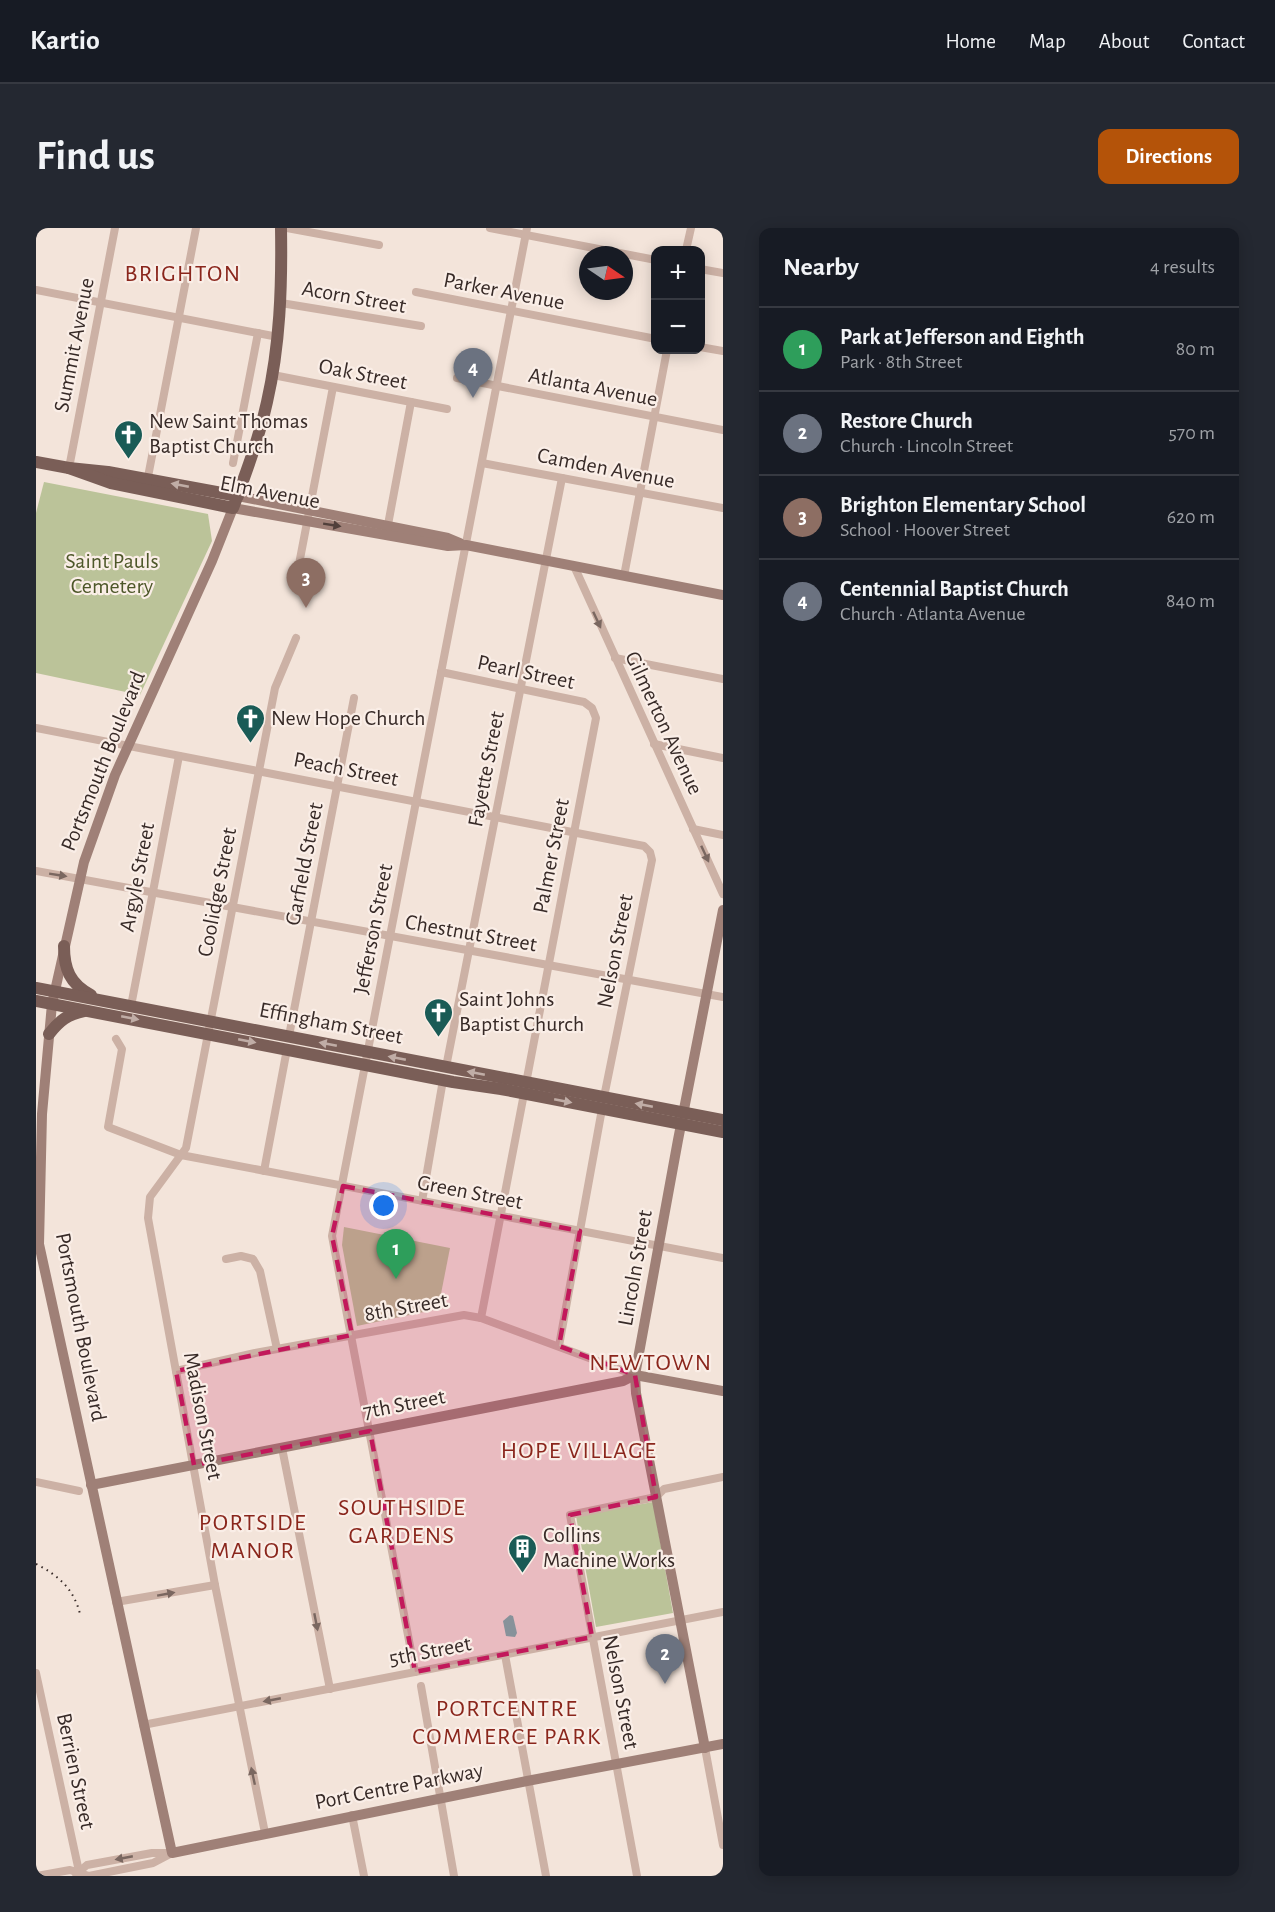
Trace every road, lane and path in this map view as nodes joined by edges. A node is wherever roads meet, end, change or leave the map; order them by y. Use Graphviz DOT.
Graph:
graph roads {
  1 [pos="115,228"];
  2 [pos="196,228"];
  3 [pos="281,228"];
  4 [pos="287,228"];
  5 [pos="490,228"];
  6 [pos="690,228"];
  7 [pos="526,231"];
  8 [pos="379,245"];
  9 [pos="687,246"];
  10 [pos="651,259"];
  11 [pos="705,270"];
  12 [pos="723,273"];
  13 [pos="36,290"];
  14 [pos="416,292"];
  15 [pos="100,303"];
  16 [pos="281,303"];
  17 [pos="511,311"];
  18 [pos="179,317"];
  19 [pos="421,326"];
  20 [pos="258,333"];
  21 [pos="278,337"];
  22 [pos="651,338"];
  23 [pos="705,348"];
  24 [pos="723,351"];
  25 [pos="666,354"];
  26 [pos="273,375"];
  27 [pos="457,378"];
  28 [pos="333,387"];
  29 [pos="496,387"];
  30 [pos="411,402"];
  31 [pos="447,409"];
  32 [pos="654,417"];
  33 [pos="723,430"];
  34 [pos="36,462"];
  35 [pos="233,463"];
  36 [pos="482,463"];
  37 [pos="69,468"];
  38 [pos="562,478"];
  39 [pos="147,484"];
  40 [pos="639,492"];
  41 [pos="236,502"];
  42 [pos="723,508"];
  43 [pos="309,509"];
  44 [pos="306,521"];
  45 [pos="387,530"];
  46 [pos="466,545"];
  47 [pos="545,561"];
  48 [pos="574,566"];
  49 [pos="624,576"];
  50 [pos="295,585"];
  51 [pos="723,595"];
  52 [pos="296,638"];
  53 [pos="615,658"];
  54 [pos="441,672"];
  55 [pos="723,679"];
  56 [pos="520,688"];
  57 [pos="354,698"];
  58 [pos="596,718"];
  59 [pos="36,729"];
  60 [pos="654,744"];
  61 [pos="128,746"];
  62 [pos="179,756"];
  63 [pos="723,758"];
  64 [pos="259,771"];
  65 [pos="337,786"];
  66 [pos="416,801"];
  67 [pos="496,817"];
  68 [pos="693,829"];
  69 [pos="574,832"];
  70 [pos="723,835"];
  71 [pos="648,848"];
  72 [pos="36,871"];
  73 [pos="80,879"];
  74 [pos="153,892"];
  75 [pos="723,894"];
  76 [pos="233,907"];
  77 [pos="723,910"];
  78 [pos="312,922"];
  79 [pos="390,936"];
  80 [pos="64,946"];
  81 [pos="470,951"];
  82 [pos="549,965"];
  83 [pos="628,980"];
  84 [pos="37,991"];
  85 [pos="707,994"];
  86 [pos="723,997"];
  87 [pos="53,998"];
  88 [pos="100,1000"];
  89 [pos="131,1005"];
  90 [pos="89,1010"];
  91 [pos="211,1020"];
  92 [pos="49,1034"];
  93 [pos="208,1034"];
  94 [pos="289,1036"];
  95 [pos="116,1039"];
  96 [pos="287,1049"];
  97 [pos="367,1058"];
  98 [pos="446,1067"];
  99 [pos="443,1080"];
  100 [pos="525,1088"];
  101 [pos="603,1103"];
  102 [pos="683,1118"];
  103 [pos="723,1120"];
  104 [pos="723,1132"];
  105 [pos="181,1155"];
  106 [pos="264,1171"];
  107 [pos="343,1186"];
  108 [pos="422,1201"];
  109 [pos="500,1216"];
  110 [pos="580,1231"];
  111 [pos="658,1246"];
  112 [pos="723,1258"];
  113 [pos="226,1259"];
  114 [pos="481,1318"];
  115 [pos="352,1335"];
  116 [pos="559,1346"];
  117 [pos="278,1349"];
  118 [pos="176,1371"];
  119 [pos="635,1376"];
  120 [pos="723,1391"];
  121 [pos="370,1431"];
  122 [pos="282,1448"];
  123 [pos="194,1465"];
  124 [pos="723,1477"];
  125 [pos="36,1482"];
  126 [pos="91,1485"];
  127 [pos="79,1491"];
  128 [pos="656,1497"];
  129 [pos="215,1585"];
  130 [pos="116,1602"];
  131 [pos="723,1611"];
  132 [pos="680,1620"];
  133 [pos="592,1637"];
  134 [pos="505,1654"];
  135 [pos="415,1672"];
  136 [pos="36,1673"];
  137 [pos="421,1686"];
  138 [pos="330,1689"];
  139 [pos="240,1706"];
  140 [pos="143,1725"];
  141 [pos="723,1744"];
  142 [pos="705,1748"];
  143 [pos="616,1764"];
  144 [pos="527,1781"];
  145 [pos="440,1799"];
  146 [pos="352,1815"];
  147 [pos="265,1833"];
  148 [pos="723,1845"];
  149 [pos="172,1853"];
  150 [pos="78,1875"];
  151 [pos="37,1876"];
  152 [pos="364,1876"];
  153 [pos="454,1876"];
  154 [pos="546,1876"];
  155 [pos="637,1876"];
  1 -- 15 [label="street, Summit Avenue"];
  2 -- 18 [label="street"];
  3 -- 16 [label="main road, Portsmouth Boulevard"];
  4 -- 8 [label="street"];
  5 -- 7 [label="street"];
  6 -- 9 [label="street"];
  7 -- 10 [label="street"];
  7 -- 17 [label="street, Jefferson Street"];
  11 -- 12 [label="street"];
  13 -- 15 [label="street"];
  14 -- 17 [label="street, Parker Avenue"];
  15 -- 18 [label="street"];
  15 -- 37 [label="street, Summit Avenue"];
  16 -- 19 [label="street, Acorn Street"];
  16 -- 21 [label="main road, Portsmouth Boulevard"];
  17 -- 22 [label="street, Parker Avenue"];
  17 -- 29 [label="street, Jefferson Street"];
  18 -- 20 [label="street"];
  18 -- 39 [label="street"];
  20 -- 21 [label="street"];
  20 -- 35 [label="street"];
  21 -- 26 [label="main road, Portsmouth Boulevard"];
  23 -- 24 [label="street"];
  25 -- 32 [label="street"];
  26 -- 28 [label="street, Oak Street"];
  26 -- 41 [label="main road, Portsmouth Boulevard"];
  27 -- 29 [label="street, Atlanta Avenue"];
  28 -- 30 [label="street, Oak Street"];
  28 -- 43 [label="street"];
  29 -- 32 [label="street, Atlanta Avenue"];
  29 -- 36 [label="street, Jefferson Street"];
  30 -- 31 [label="street, Oak Street"];
  30 -- 45 [label="street"];
  32 -- 33 [label="street, Atlanta Avenue"];
  32 -- 40 [label="street"];
  34 -- 37 [label="main road, Elm Avenue"];
  36 -- 38 [label="street, Camden Avenue"];
  36 -- 46 [label="street, Jefferson Street"];
  37 -- 39 [label="main road, Elm Avenue"];
  38 -- 40 [label="street, Camden Avenue"];
  38 -- 47 [label="street, Fayette Street"];
  39 -- 41 [label="main road, Elm Avenue"];
  40 -- 42 [label="street, Camden Avenue"];
  40 -- 49 [label="street"];
  41 -- 43 [label="main road, Elm Avenue"];
  41 -- 44 [label="main road, Elm Avenue"];
  41 -- 61 [label="main road, Portsmouth Boulevard"];
  43 -- 44 [label="street"];
  43 -- 45 [label="main road, Elm Avenue"];
  44 -- 45 [label="main road, Elm Avenue, one-way"];
  44 -- 50 [label="street"];
  45 -- 46 [label="main road, Elm Avenue"];
  46 -- 47 [label="main road, Elm Avenue"];
  46 -- 54 [label="street, Jefferson Street"];
  47 -- 48 [label="main road, Elm Avenue"];
  47 -- 56 [label="street, Fayette Street"];
  48 -- 49 [label="main road, Elm Avenue"];
  48 -- 53 [label="street, Gilmerton Avenue, one-way"];
  49 -- 51 [label="main road, Elm Avenue"];
  52 -- 64 [label="street, Coolidge Street"];
  53 -- 55 [label="street"];
  53 -- 60 [label="street, Gilmerton Avenue"];
  54 -- 56 [label="street, Pearl Street"];
  54 -- 66 [label="street, Jefferson Street"];
  56 -- 58 [label="street, Pearl Street"];
  56 -- 67 [label="street, Fayette Street"];
  57 -- 65 [label="street, Garfield Street"];
  58 -- 69 [label="street, Palmer Street"];
  59 -- 61 [label="street, Peach Street"];
  60 -- 63 [label="street"];
  60 -- 68 [label="street, Gilmerton Avenue"];
  61 -- 62 [label="street, Peach Street"];
  61 -- 73 [label="main road, Portsmouth Boulevard"];
  62 -- 64 [label="street, Peach Street"];
  62 -- 74 [label="street, Argyle Street"];
  64 -- 65 [label="street, Peach Street"];
  64 -- 76 [label="street, Coolidge Street"];
  65 -- 66 [label="street, Peach Street"];
  65 -- 78 [label="street, Garfield Street"];
  66 -- 67 [label="street, Peach Street"];
  66 -- 79 [label="street, Jefferson Street"];
  67 -- 69 [label="street, Peach Street"];
  67 -- 81 [label="street, Fayette Street"];
  68 -- 70 [label="street"];
  68 -- 75 [label="street, Gilmerton Avenue, one-way"];
  69 -- 71 [label="street, Peach Street"];
  69 -- 82 [label="street, Palmer Street"];
  71 -- 83 [label="street, Nelson Street"];
  72 -- 73 [label="street, Chestnut Street, one-way"];
  73 -- 74 [label="street, Chestnut Street"];
  73 -- 80 [label="main road, Portsmouth Boulevard"];
  74 -- 76 [label="street, Chestnut Street"];
  74 -- 89 [label="street, Argyle Street"];
  76 -- 78 [label="street, Chestnut Street"];
  76 -- 91 [label="street, Coolidge Street"];
  77 -- 85 [label="main road, Lincoln Street"];
  78 -- 79 [label="street, Chestnut Street"];
  78 -- 94 [label="street, Garfield Street"];
  79 -- 81 [label="street, Chestnut Street"];
  79 -- 97 [label="street, Jefferson Street"];
  80 -- 87 [label="main road, Portsmouth Boulevard"];
  80 -- 88 [label="main road"];
  81 -- 82 [label="street, Chestnut Street"];
  81 -- 98 [label="street, Fayette Street"];
  82 -- 83 [label="street, Chestnut Street"];
  82 -- 100 [label="street, Palmer Street"];
  83 -- 85 [label="street, Chestnut Street"];
  83 -- 101 [label="street, Nelson Street"];
  84 -- 87 [label="main road, Effingham Street"];
  85 -- 86 [label="street, Chestnut Street"];
  85 -- 102 [label="main road, Lincoln Street"];
  87 -- 88 [label="main road, Effingham Street"];
  87 -- 90 [label="main road, Effingham Street"];
  87 -- 92 [label="main road, Portsmouth Boulevard"];
  88 -- 89 [label="main road, Effingham Street"];
  89 -- 91 [label="main road, Effingham Street"];
  90 -- 92 [label="main road"];
  90 -- 93 [label="main road, Effingham Street, one-way"];
  91 -- 93 [label="street, Coolidge Street"];
  91 -- 94 [label="main road, Effingham Street"];
  92 -- 126 [label="main road, Portsmouth Boulevard"];
  93 -- 96 [label="main road, Effingham Street, one-way"];
  93 -- 105 [label="street, Coolidge Street"];
  97 -- 94 [label="main road, Effingham Street, one-way"];
  95 -- 105 [label="street, Green Street"];
  96 -- 97 [label="main road, Effingham Street"];
  96 -- 106 [label="street"];
  98 -- 97 [label="main road, Effingham Street, one-way"];
  97 -- 99 [label="main road, Effingham Street"];
  97 -- 107 [label="street, Jefferson Street"];
  100 -- 98 [label="main road, Effingham Street, one-way"];
  99 -- 100 [label="main road, Effingham Street"];
  99 -- 108 [label="street"];
  100 -- 101 [label="main road, Effingham Street"];
  100 -- 109 [label="street, Palmer Street"];
  101 -- 102 [label="main road, Effingham Street"];
  101 -- 110 [label="street, Nelson Street"];
  102 -- 103 [label="main road, Effingham Street"];
  102 -- 104 [label="main road, Effingham Street"];
  102 -- 111 [label="main road, Lincoln Street"];
  105 -- 106 [label="street, Green Street"];
  105 -- 118 [label="street, Madison Street"];
  106 -- 107 [label="street, Green Street"];
  107 -- 108 [label="street, Green Street"];
  107 -- 115 [label="street, Jefferson Street"];
  108 -- 109 [label="street, Green Street"];
  109 -- 110 [label="street, Green Street"];
  109 -- 114 [label="street, Palmer Street"];
  110 -- 111 [label="street, Green Street"];
  110 -- 116 [label="street, Nelson Street"];
  111 -- 112 [label="street, Green Street"];
  111 -- 119 [label="main road, Lincoln Street"];
  113 -- 117 [label="street"];
  114 -- 115 [label="street, 8th Street"];
  114 -- 116 [label="street, 8th Street"];
  115 -- 117 [label="street, 8th Street"];
  115 -- 121 [label="street, Jefferson Street"];
  116 -- 119 [label="street, 8th Street"];
  117 -- 118 [label="street, 8th Street"];
  118 -- 123 [label="street, Madison Street"];
  119 -- 120 [label="main road, 7th Street"];
  119 -- 121 [label="main road, 7th Street"];
  119 -- 128 [label="main road, Lincoln Street"];
  121 -- 122 [label="main road, 7th Street"];
  121 -- 135 [label="street, Jefferson Street"];
  122 -- 123 [label="main road, 7th Street"];
  122 -- 138 [label="street, one-way"];
  123 -- 126 [label="main road, 7th Street"];
  123 -- 129 [label="street, Madison Street"];
  124 -- 128 [label="street"];
  125 -- 127 [label="street"];
  126 -- 130 [label="main road, Portsmouth Boulevard"];
  128 -- 132 [label="main road, Lincoln Street"];
  128 -- 133 [label="street, Nelson Street"];
  130 -- 129 [label="street, one-way"];
  129 -- 139 [label="street, Madison Street"];
  130 -- 140 [label="main road, Portsmouth Boulevard"];
  131 -- 132 [label="street, 5th Street"];
  132 -- 133 [label="street, 5th Street"];
  132 -- 142 [label="main road, Lincoln Street"];
  133 -- 134 [label="street, 5th Street"];
  133 -- 143 [label="street, Nelson Street"];
  134 -- 135 [label="street, 5th Street"];
  134 -- 144 [label="street"];
  135 -- 138 [label="street, 5th Street"];
  136 -- 150 [label="street, Berrien Street"];
  137 -- 145 [label="street"];
  138 -- 139 [label="street, 5th Street, one-way"];
  139 -- 140 [label="street, 5th Street"];
  147 -- 139 [label="street, Madison Street, one-way"];
  140 -- 149 [label="main road, Portsmouth Boulevard"];
  141 -- 142 [label="main road, Port Centre Parkway"];
  142 -- 143 [label="main road, Port Centre Parkway"];
  142 -- 148 [label="street, Lincoln Street"];
  143 -- 144 [label="main road, Port Centre Parkway"];
  143 -- 155 [label="street, Nelson Street"];
  144 -- 145 [label="main road, Port Centre Parkway"];
  144 -- 154 [label="street"];
  145 -- 146 [label="main road, Port Centre Parkway"];
  145 -- 153 [label="street"];
  146 -- 147 [label="main road, Port Centre Parkway"];
  146 -- 152 [label="street"];
  147 -- 149 [label="main road, Port Centre Parkway"];
  149 -- 150 [label="street"];
  150 -- 151 [label="street"];
}
